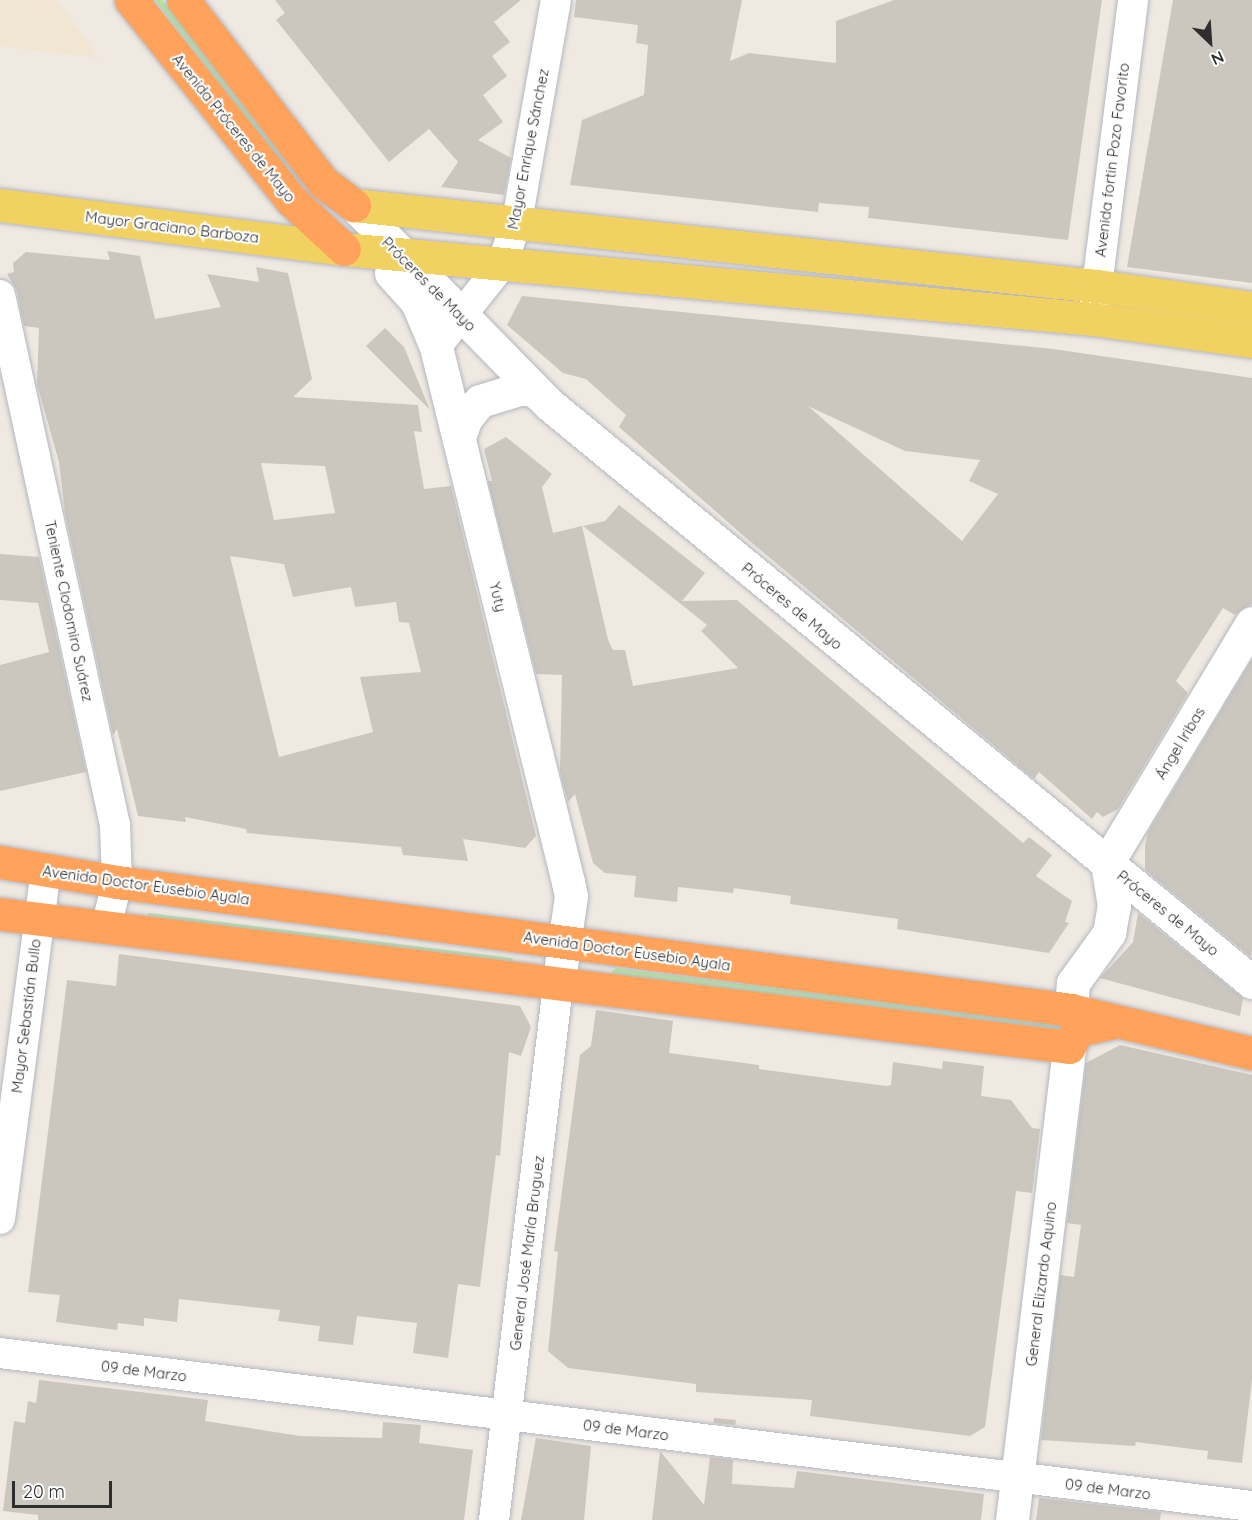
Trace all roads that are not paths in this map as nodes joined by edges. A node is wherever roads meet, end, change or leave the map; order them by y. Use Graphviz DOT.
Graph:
graph roads {
  1 [pos="131,0"];
  2 [pos="183,0"];
  3 [pos="556,0"];
  4 [pos="1132,0"];
  5 [pos="0,205"];
  6 [pos="354,206"];
  7 [pos="517,221"];
  8 [pos="344,249"];
  9 [pos="398,253"];
  10 [pos="502,264"];
  11 [pos="1096,286"];
  12 [pos="0,295"];
  13 [pos="1252,308"];
  14 [pos="461,316"];
  15 [pos="1093,319"];
  16 [pos="1252,341"];
  17 [pos="436,347"];
  18 [pos="538,394"];
  19 [pos="459,437"];
  20 [pos="1252,623"];
  21 [pos="0,862"];
  22 [pos="1107,863"];
  23 [pos="46,870"];
  24 [pos="117,882"];
  25 [pos="0,914"];
  26 [pos="38,920"];
  27 [pos="106,928"];
  28 [pos="565,942"];
  29 [pos="1252,982"];
  30 [pos="558,986"];
  31 [pos="1071,1010"];
  32 [pos="1120,1021"];
  33 [pos="1069,1047"];
  34 [pos="1252,1053"];
  35 [pos="0,1219"];
  36 [pos="0,1353"];
  37 [pos="508,1415"];
  38 [pos="1017,1478"];
  39 [pos="1252,1506"];
  40 [pos="494,1520"];
  41 [pos="1012,1520"];
  1 -- 8 [label="highway, Avenida Próceres de Mayo"];
  2 -- 6 [label="highway"];
  3 -- 7 [label="street, Mayor Enrique Sánchez"];
  4 -- 11 [label="street, Avenida fortin Pozo Favorito"];
  5 -- 8 [label="main road, Mayor Graciano Barboza"];
  6 -- 7 [label="main road"];
  6 -- 9 [label="main road, Próceres de Mayo"];
  7 -- 10 [label="street, Mayor Enrique Sánchez"];
  7 -- 11 [label="main road"];
  8 -- 9 [label="main road, Mayor Graciano Barboza"];
  8 -- 17 [label="main road, Yuty"];
  9 -- 10 [label="main road, Mayor Graciano Barboza"];
  9 -- 14 [label="main road, Próceres de Mayo"];
  10 -- 14 [label="street, Mayor Enrique Sánchez"];
  10 -- 15 [label="main road, Mayor Graciano Barboza"];
  11 -- 13 [label="main road"];
  11 -- 15 [label="street, Avenida fortin Pozo Favorito"];
  12 -- 24 [label="street, Teniente Clodomiro Suárez"];
  14 -- 17 [label="street, Mayor Enrique Sánchez"];
  14 -- 18 [label="main road, Próceres de Mayo"];
  15 -- 16 [label="main road, Mayor Graciano Barboza"];
  17 -- 19 [label="main road, Yuty"];
  18 -- 19 [label="main road"];
  18 -- 22 [label="main road, Próceres de Mayo"];
  19 -- 28 [label="main road, Yuty"];
  20 -- 22 [label="main road, Ángel Iribas"];
  21 -- 23 [label="highway, Avenida Doctor Eusebio Ayala"];
  22 -- 29 [label="main road, Próceres de Mayo"];
  22 -- 31 [label="main road"];
  23 -- 24 [label="highway, Avenida Doctor Eusebio Ayala"];
  23 -- 26 [label="street"];
  24 -- 27 [label="street, Teniente Clodomiro Suárez"];
  24 -- 28 [label="highway, Avenida Doctor Eusebio Ayala"];
  25 -- 26 [label="highway"];
  26 -- 27 [label="highway"];
  26 -- 35 [label="street, Mayor Sebastián Bullo"];
  27 -- 30 [label="highway"];
  28 -- 30 [label="main road, Yuty"];
  28 -- 31 [label="highway, Avenida Doctor Eusebio Ayala"];
  30 -- 33 [label="highway"];
  30 -- 37 [label="street, General José María Bruguez"];
  31 -- 32 [label="highway, Avenida Doctor Eusebio Ayala"];
  32 -- 33 [label="highway"];
  32 -- 34 [label="highway, Avenida Doctor Eusebio Ayala"];
  33 -- 38 [label="main road, General Elizardo Aquino"];
  36 -- 37 [label="street, 09 de Marzo"];
  37 -- 38 [label="street, 09 de Marzo"];
  37 -- 40 [label="street, General José María Bruguez"];
  38 -- 39 [label="street, 09 de Marzo"];
  38 -- 41 [label="main road, General Elizardo Aquino"];
}
